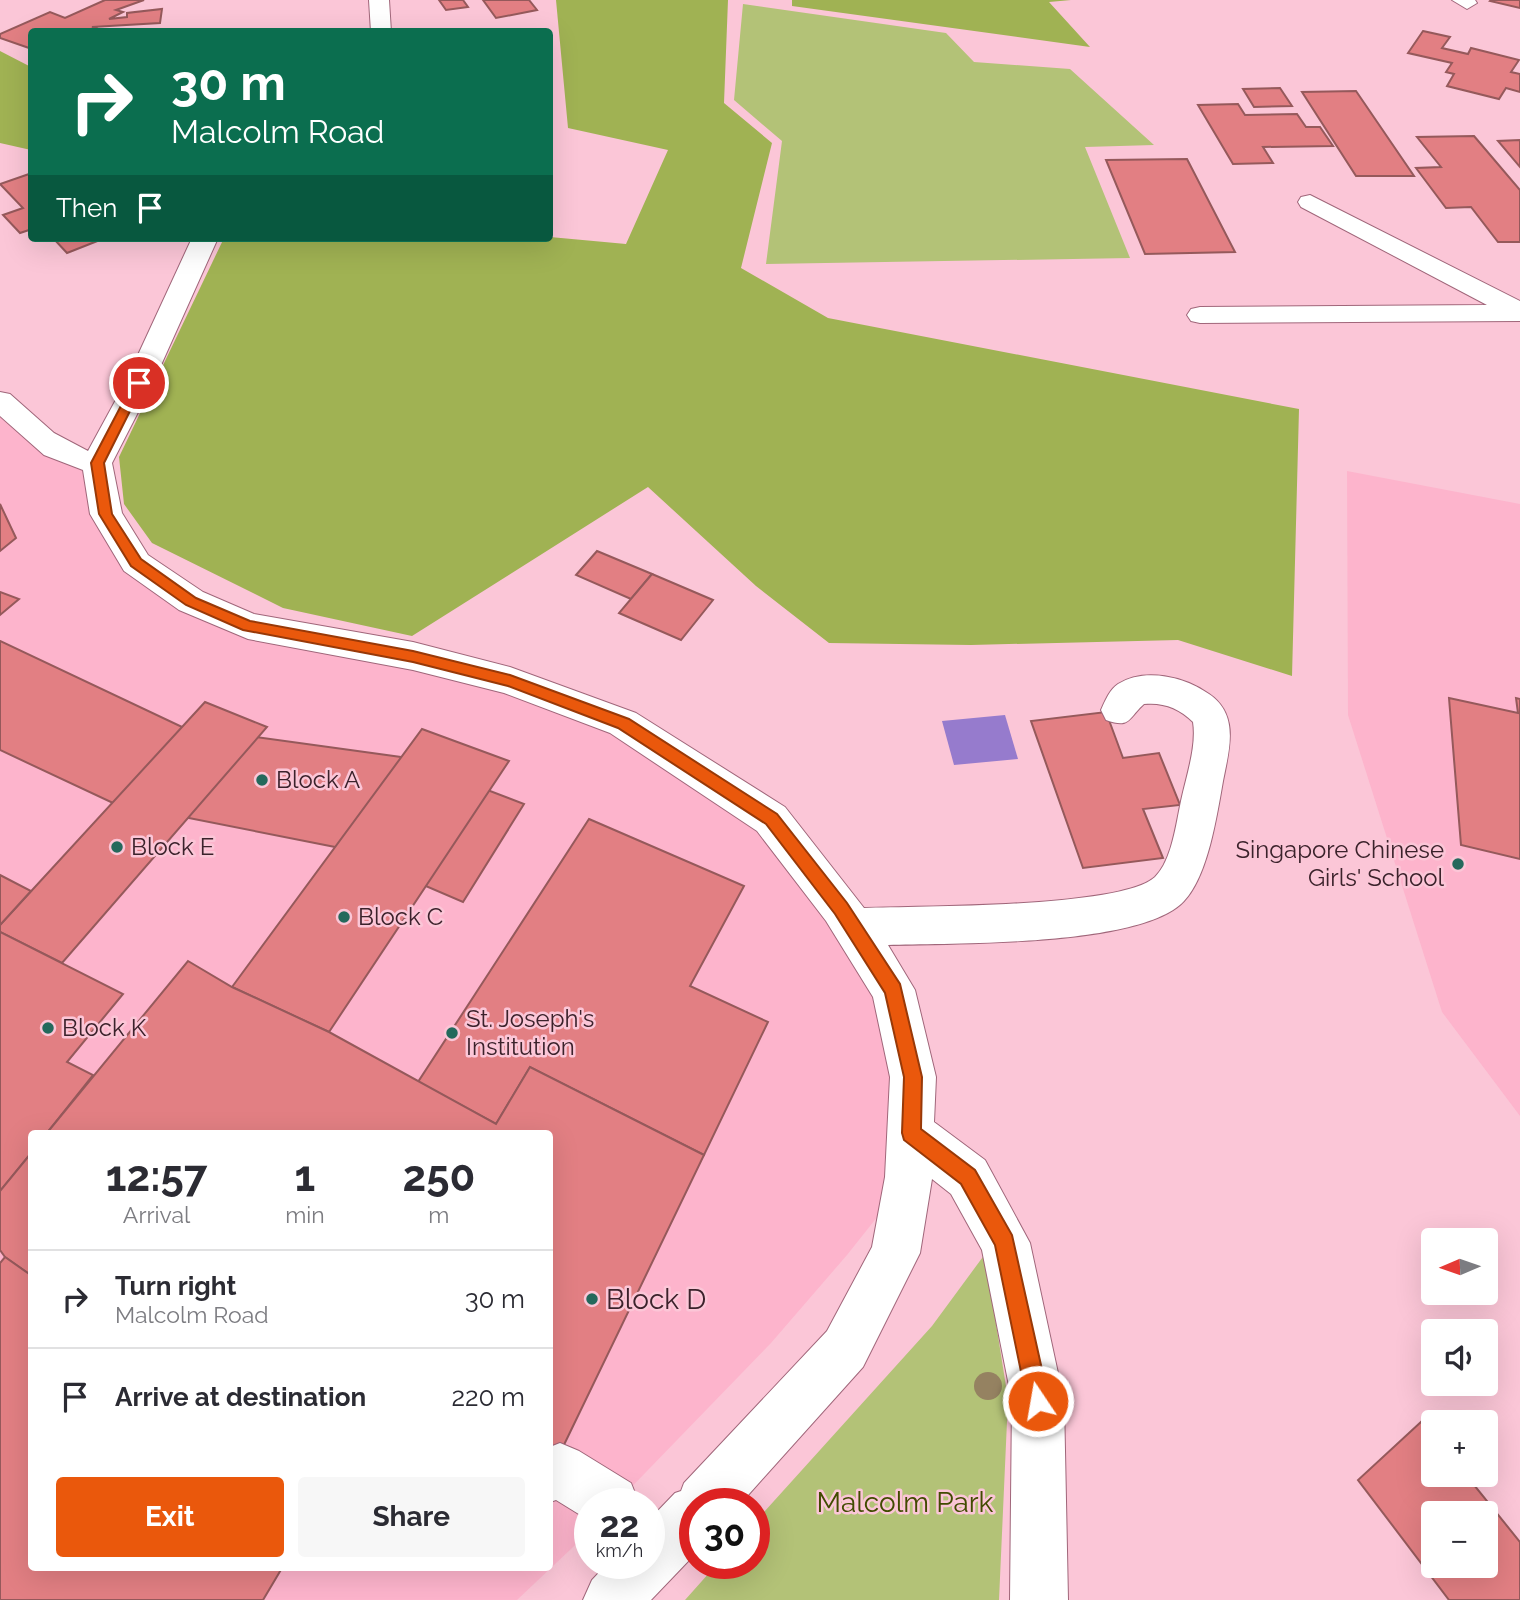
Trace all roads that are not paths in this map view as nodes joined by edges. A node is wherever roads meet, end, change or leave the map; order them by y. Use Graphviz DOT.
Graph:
graph roads {
  1 [pos="379,0"];
  2 [pos="382,28"];
  3 [pos="1310,202"];
  4 [pos="203,242"];
  5 [pos="1520,313"];
  6 [pos="1200,315"];
  7 [pos="0,401"];
  8 [pos="97,463"];
  9 [pos="1119,710"];
  10 [pos="853,927"];
  11 [pos="911,1133"];
  12 [pos="555,1472"];
  13 [pos="584,1488"];
  14 [pos="718,1488"];
  15 [pos="679,1528"];
  16 [pos="665,1541"];
  17 [pos="630,1579"];
  18 [pos="612,1600"];
  19 [pos="1039,1600"];
  1 -- 2 [label="street"];
  3 -- 5 [label="street"];
  4 -- 8 [label="street"];
  5 -- 6 [label="street"];
  7 -- 8 [label="street"];
  8 -- 10 [label="street"];
  9 -- 10 [label="street"];
  10 -- 11 [label="street"];
  11 -- 14 [label="street"];
  11 -- 19 [label="street"];
  12 -- 13 [label="street"];
  15 -- 16 [label="street"];
  17 -- 18 [label="street"];
}
